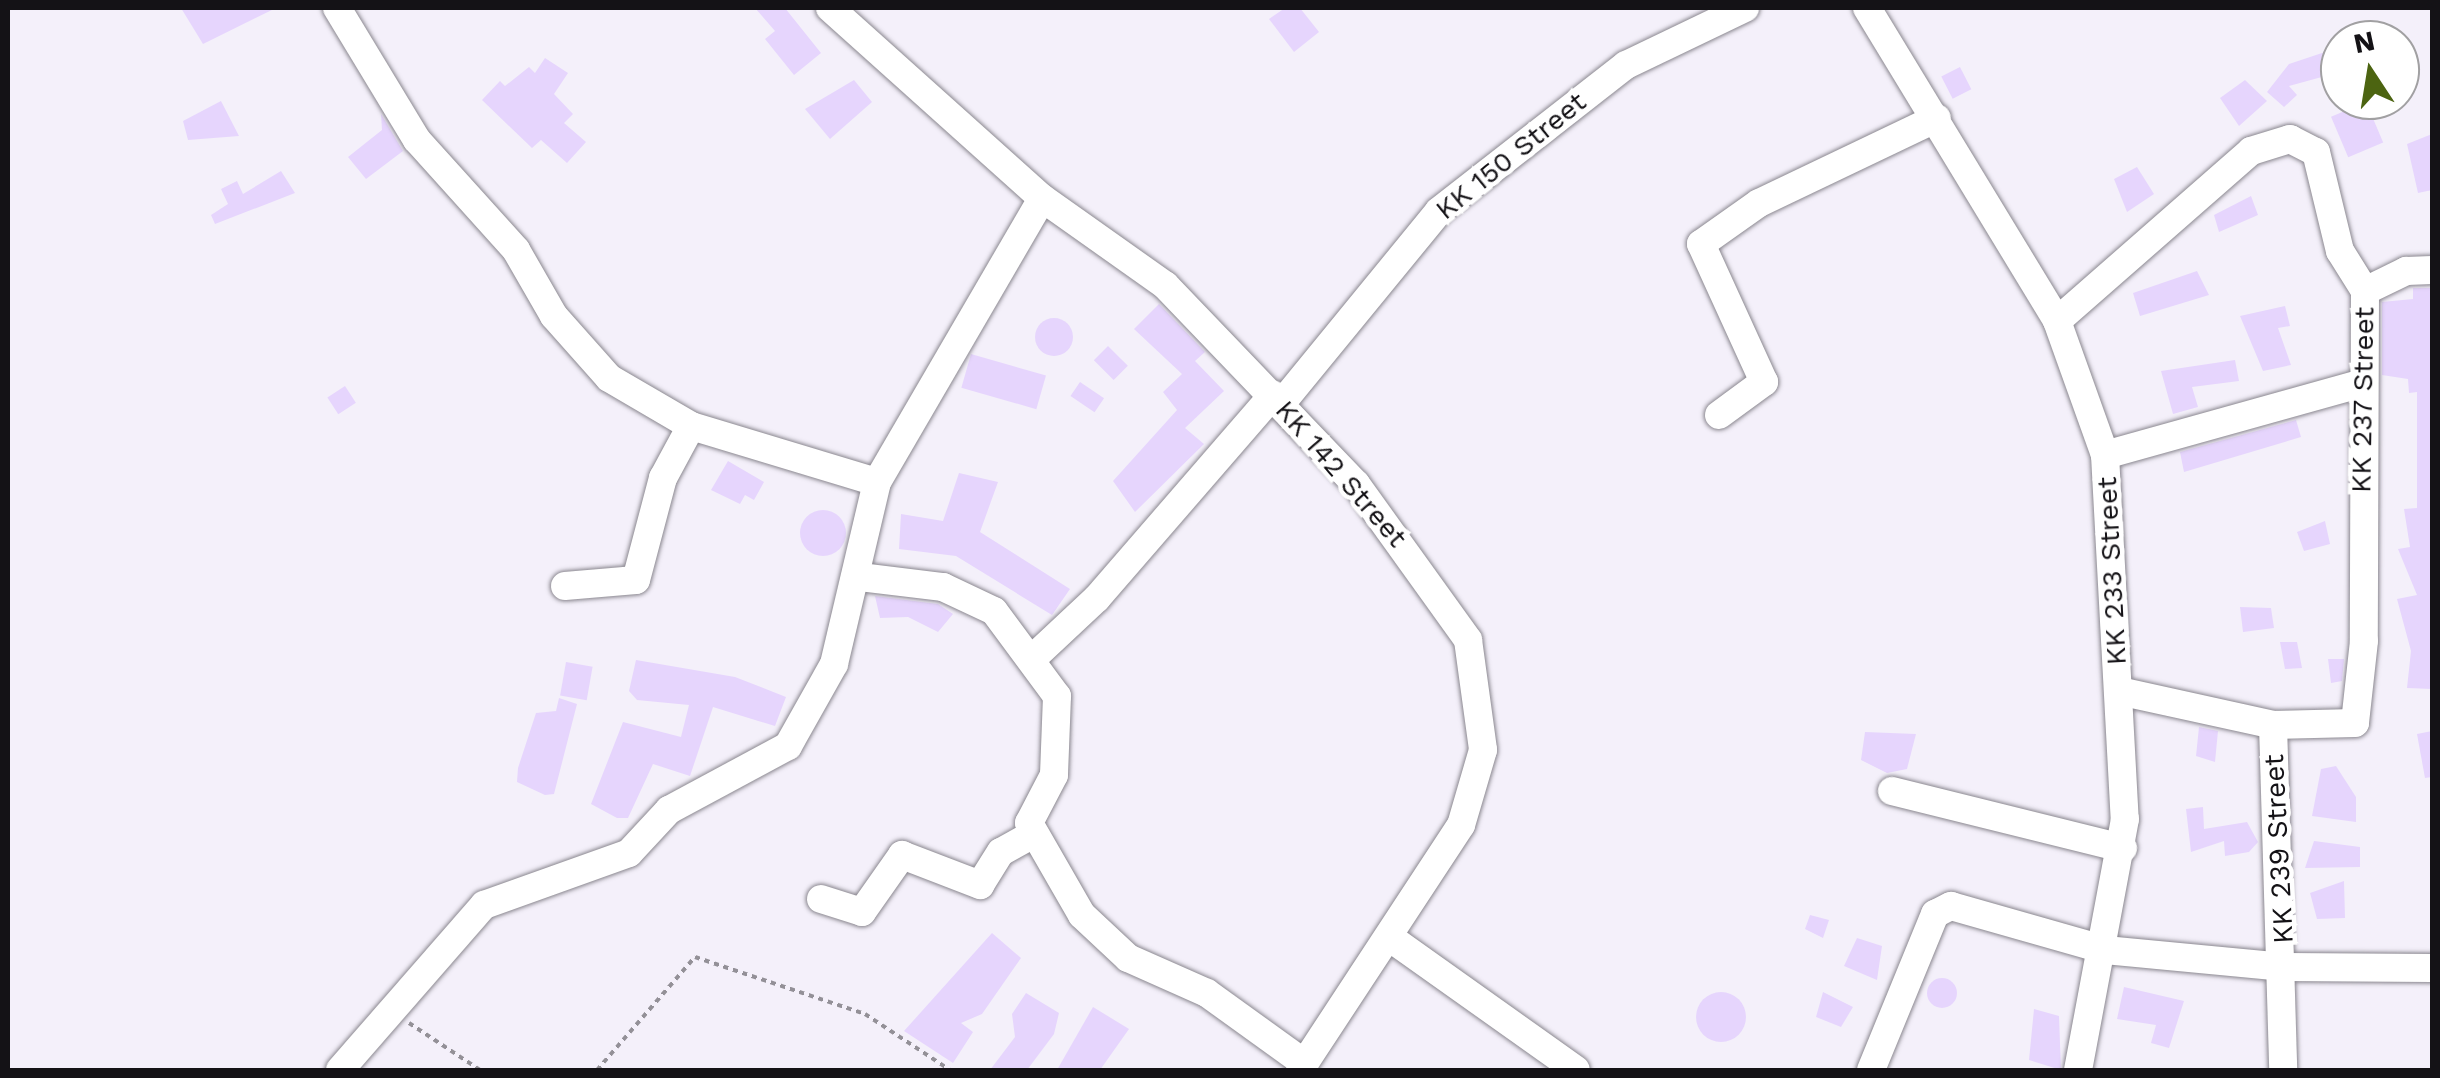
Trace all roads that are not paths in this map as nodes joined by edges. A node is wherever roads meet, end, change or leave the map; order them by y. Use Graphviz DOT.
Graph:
graph roads {
  1 [pos="337,8"];
  2 [pos="830,8"];
  3 [pos="1745,8"];
  4 [pos="1867,8"];
  5 [pos="1936,118"];
  6 [pos="1042,198"];
  7 [pos="2432,270"];
  8 [pos="2365,291"];
  9 [pos="2058,321"];
  10 [pos="2360,384"];
  11 [pos="1277,399"];
  12 [pos="1720,415"];
  13 [pos="690,426"];
  14 [pos="2106,455"];
  15 [pos="878,482"];
  16 [pos="860,577"];
  17 [pos="566,586"];
  18 [pos="1034,657"];
  19 [pos="2119,691"];
  20 [pos="2272,725"];
  21 [pos="1892,790"];
  22 [pos="1033,834"];
  23 [pos="2123,848"];
  24 [pos="821,900"];
  25 [pos="1389,938"];
  26 [pos="2105,950"];
  27 [pos="2284,967"];
  28 [pos="2432,968"];
  29 [pos="1302,1067"];
  30 [pos="340,1070"];
  31 [pos="1576,1070"];
  32 [pos="1871,1070"];
  33 [pos="2078,1070"];
  34 [pos="2282,1070"];
  1 -- 13 [label="street"];
  2 -- 6 [label="street, KK 142 Street"];
  3 -- 11 [label="street, KK 150 Street"];
  4 -- 5 [label="street, KK 233 Street"];
  5 -- 9 [label="street, KK 233 Street"];
  5 -- 12 [label="street"];
  6 -- 11 [label="street, KK 142 Street"];
  6 -- 15 [label="street"];
  7 -- 8 [label="street"];
  8 -- 9 [label="street, KK 237 Street"];
  8 -- 10 [label="street, KK 237 Street"];
  9 -- 14 [label="street, KK 233 Street"];
  10 -- 14 [label="street"];
  10 -- 20 [label="street, KK 237 Street"];
  11 -- 18 [label="street, KK 150 Street"];
  11 -- 25 [label="street, KK 142 Street"];
  13 -- 15 [label="street"];
  13 -- 17 [label="street"];
  14 -- 19 [label="street, KK 233 Street"];
  15 -- 16 [label="street"];
  16 -- 18 [label="street"];
  16 -- 30 [label="street"];
  18 -- 22 [label="street"];
  19 -- 20 [label="street, KK 239 Street"];
  19 -- 23 [label="street, KK 233 Street"];
  20 -- 27 [label="street, KK 239 Street"];
  21 -- 23 [label="street"];
  22 -- 24 [label="street"];
  22 -- 29 [label="street"];
  23 -- 26 [label="street, KK 233 Street"];
  25 -- 29 [label="street, KK 142 Street"];
  25 -- 31 [label="street"];
  26 -- 27 [label="street"];
  26 -- 32 [label="street"];
  26 -- 33 [label="street, KK 233 Street"];
  27 -- 28 [label="street"];
  27 -- 34 [label="street, KK 239 Street"];
}
